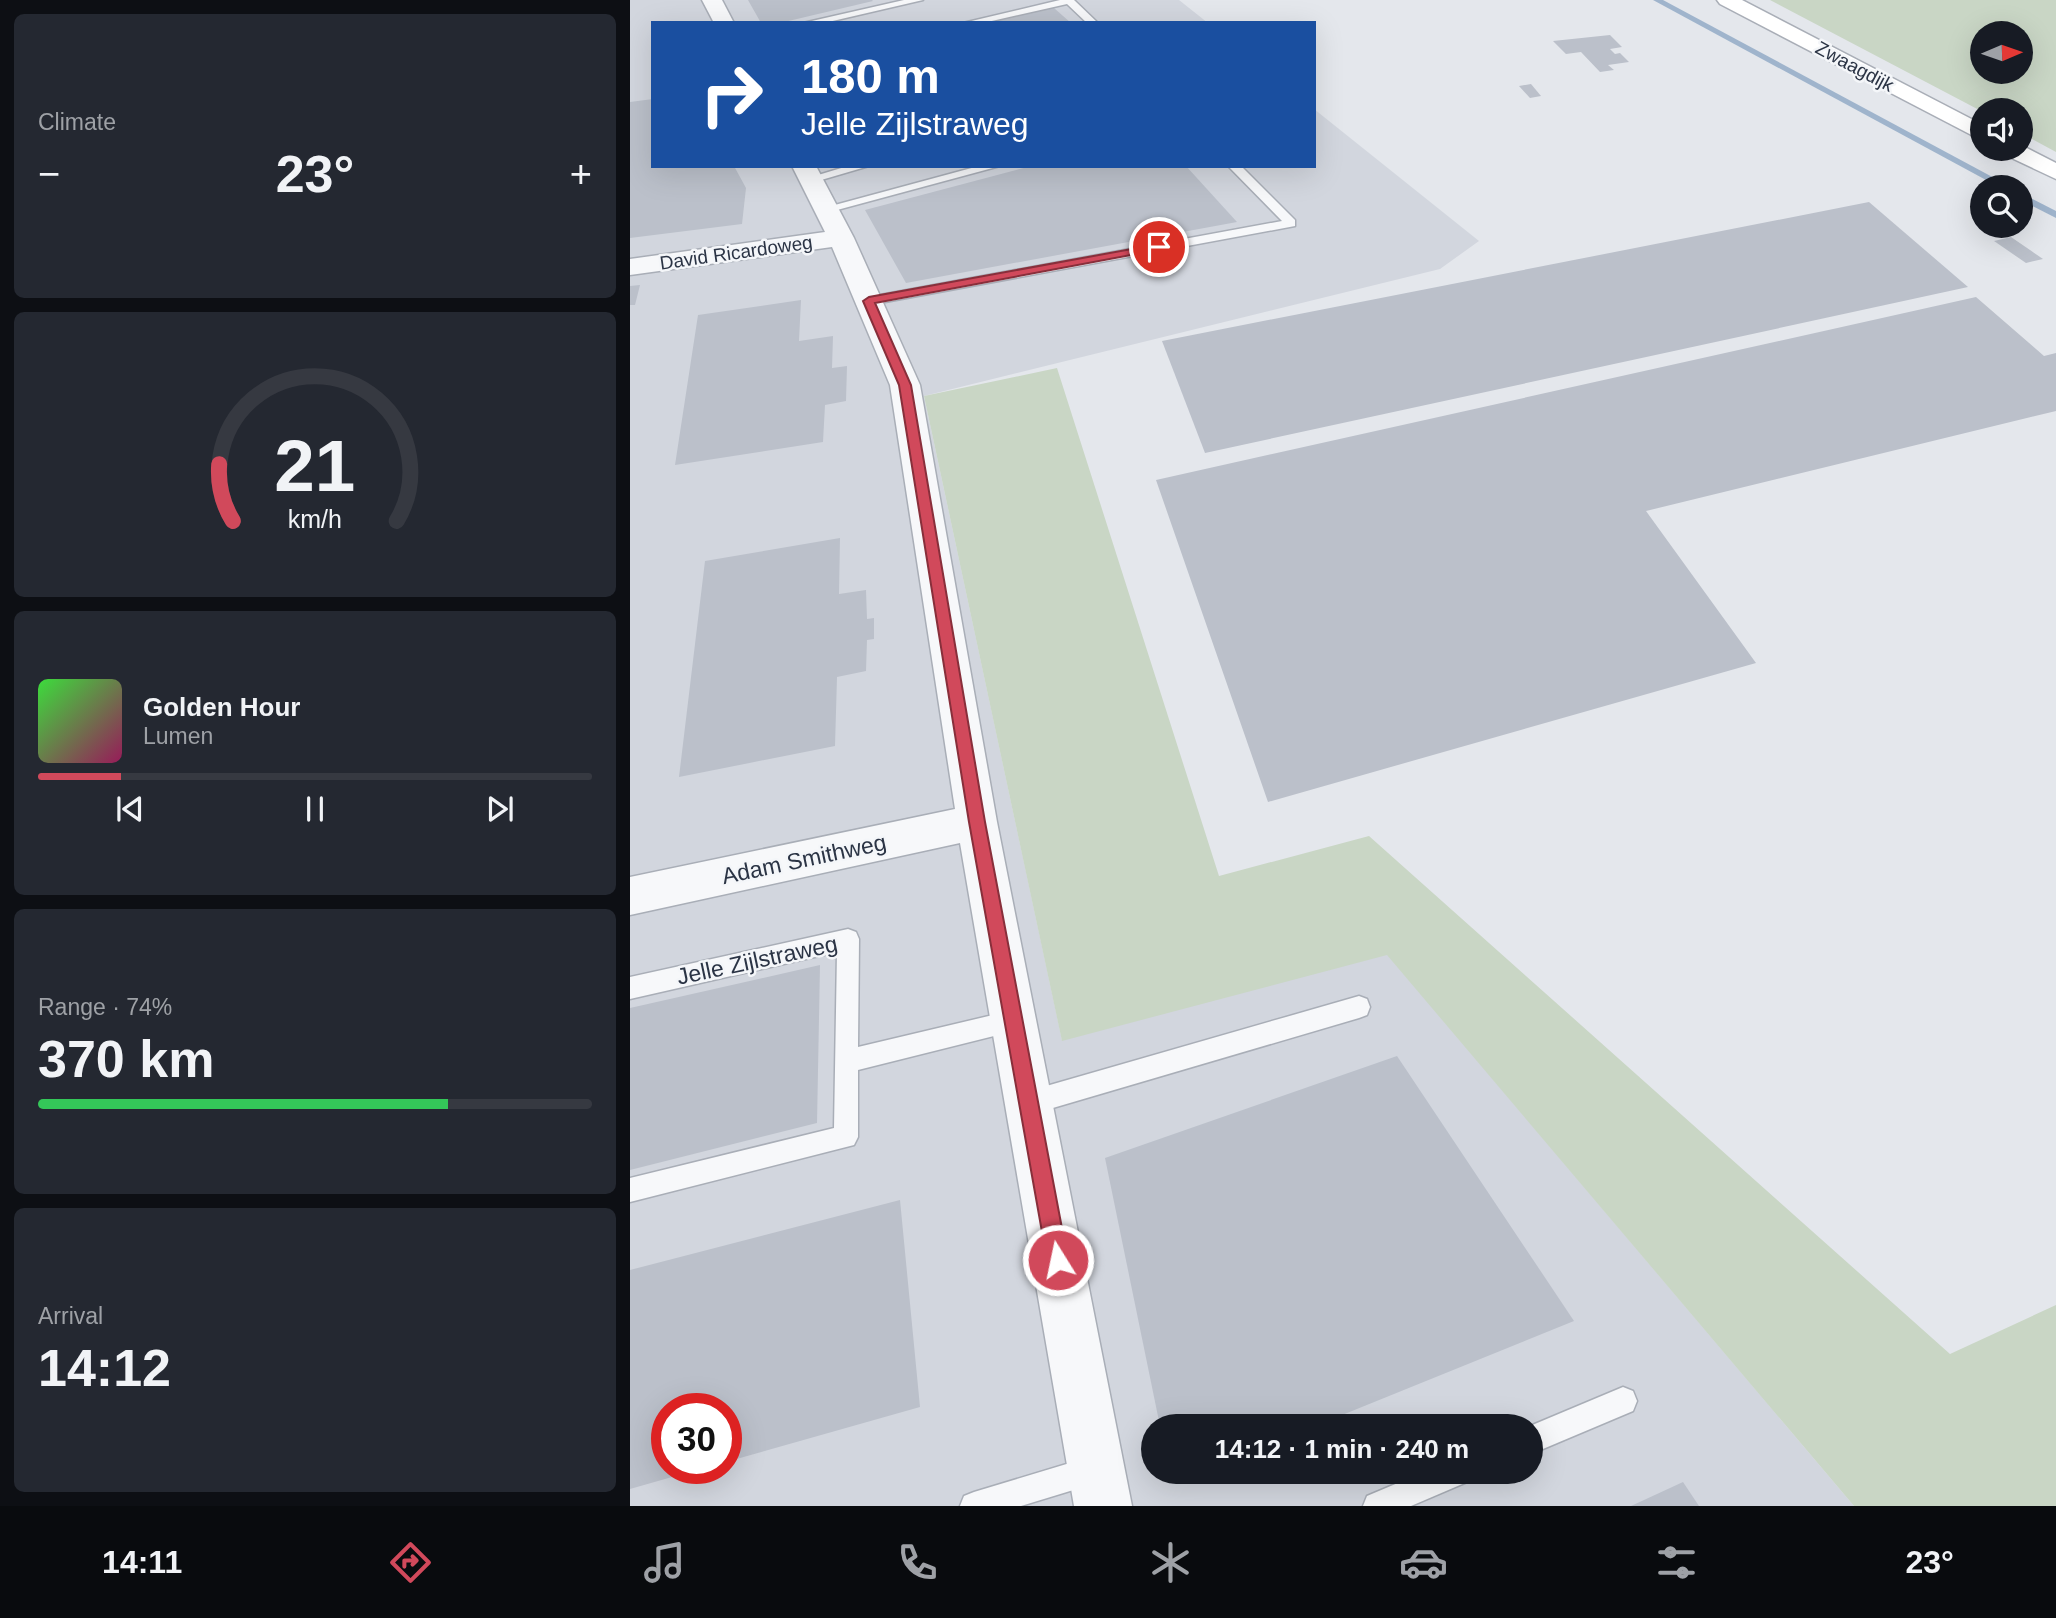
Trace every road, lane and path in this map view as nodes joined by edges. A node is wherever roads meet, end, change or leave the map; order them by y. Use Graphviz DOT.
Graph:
graph roads {
  1 [pos="712,0"];
  2 [pos="918,0"];
  3 [pos="1727,0"];
  4 [pos="723,21"];
  5 [pos="818,21"];
  6 [pos="977,21"];
  7 [pos="1091,21"];
  8 [pos="1970,127"];
  9 [pos="2033,160"];
  10 [pos="860,168"];
  11 [pos="983,168"];
  12 [pos="1236,168"];
  13 [pos="2056,172"];
  14 [pos="821,198"];
  15 [pos="630,267"];
  16 [pos="869,301"];
  17 [pos="977,822"];
  18 [pos="630,896"];
  19 [pos="630,988"];
  20 [pos="1359,1007"];
  21 [pos="1014,1021"];
  22 [pos="847,1061"];
  23 [pos="1029,1103"];
  24 [pos="630,1190"];
  25 [pos="1623,1401"];
  26 [pos="1543,1435"];
  27 [pos="1429,1484"];
  28 [pos="1100,1487"];
  29 [pos="974,1506"];
  30 [pos="1377,1506"];
  1 -- 4 [label="street"];
  2 -- 5 [label="lane"];
  3 -- 8 [label="street, Zwaagdijk"];
  6 -- 7 [label="lane"];
  9 -- 13 [label="street"];
  10 -- 14 [label="lane"];
  11 -- 14 [label="lane"];
  12 -- 16 [label="lane"];
  14 -- 15 [label="street, David Ricardoweg"];
  14 -- 16 [label="street"];
  16 -- 17 [label="street"];
  17 -- 18 [label="street, Adam Smithweg"];
  17 -- 21 [label="street"];
  19 -- 22 [label="lane, Jelle Zijlstraweg"];
  20 -- 23 [label="lane"];
  21 -- 22 [label="lane"];
  21 -- 23 [label="street"];
  22 -- 24 [label="lane, Jelle Zijlstraweg"];
  23 -- 28 [label="street"];
  25 -- 26 [label="lane"];
  27 -- 30 [label="lane"];
  28 -- 29 [label="lane"];
}
